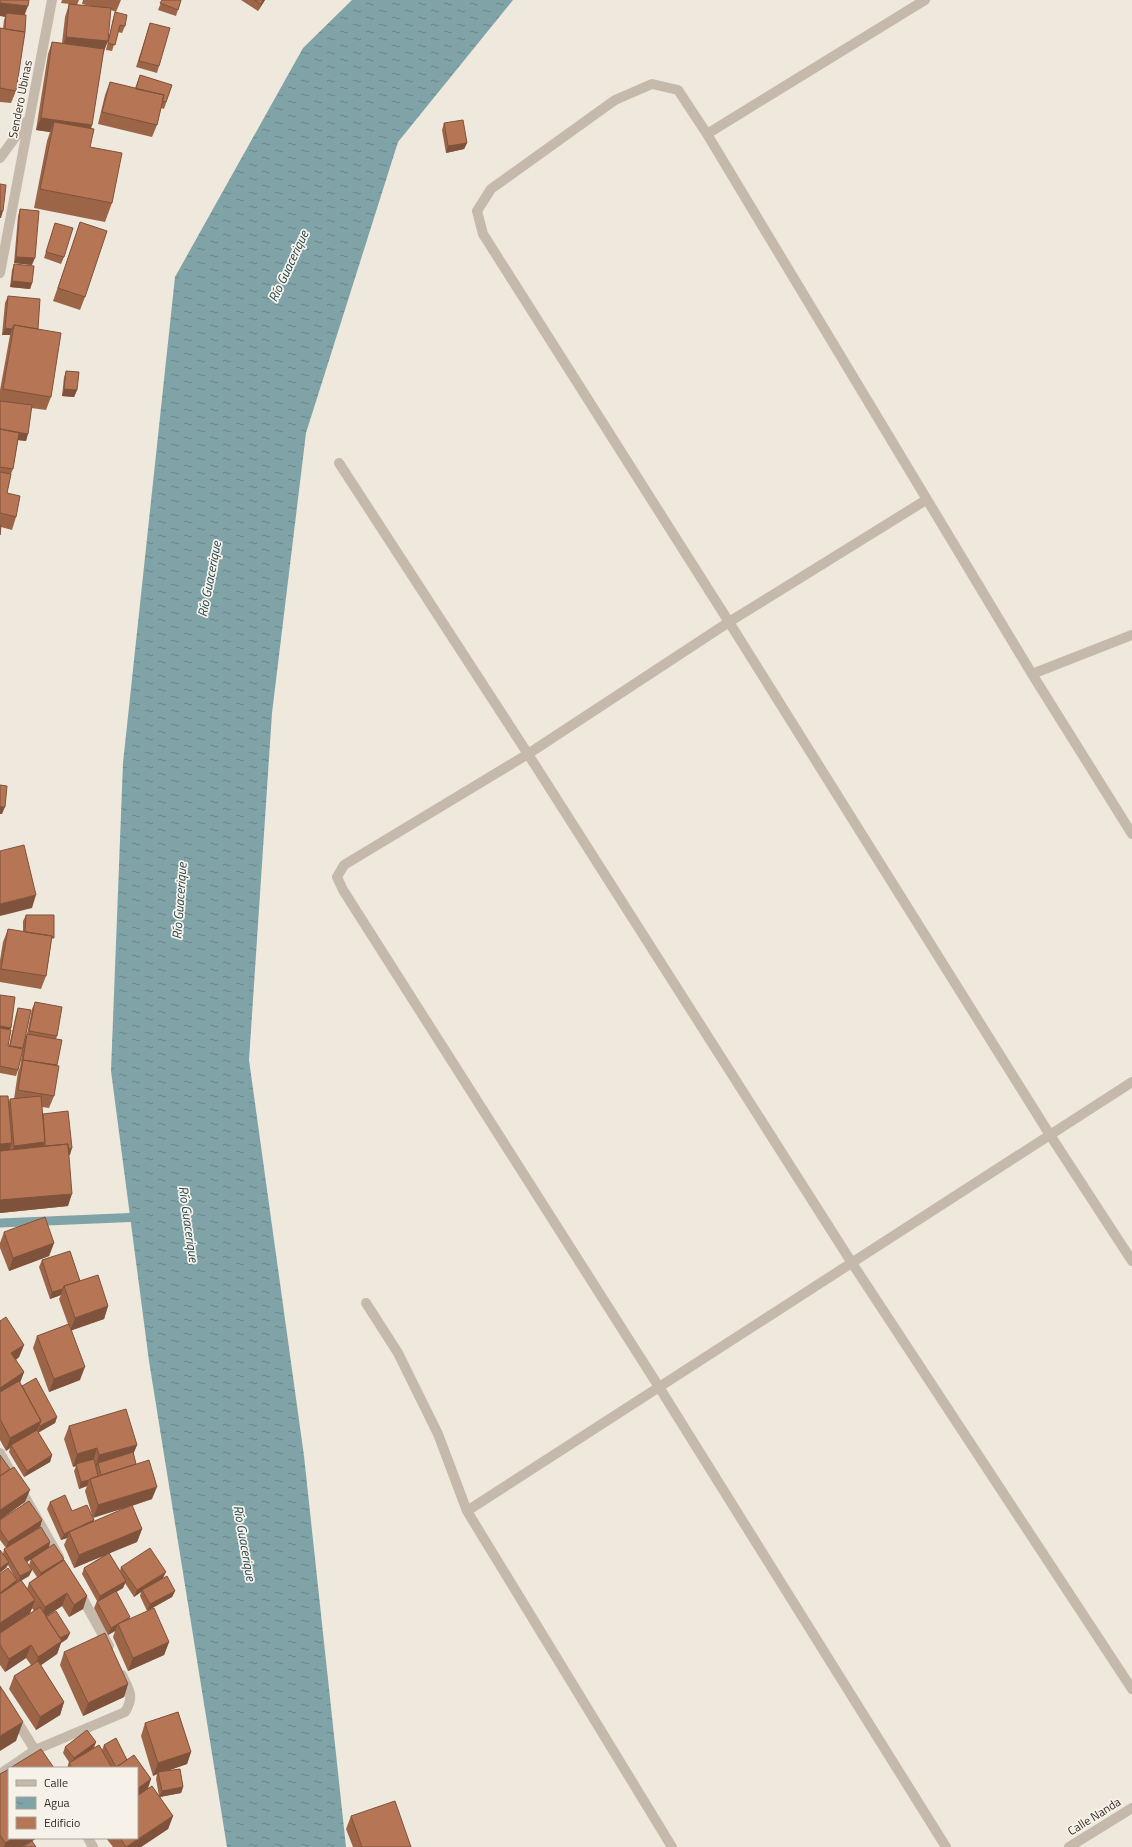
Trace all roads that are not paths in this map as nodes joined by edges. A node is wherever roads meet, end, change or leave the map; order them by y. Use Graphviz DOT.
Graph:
graph roads {
  1 [pos="52,0"];
  2 [pos="925,0"];
  3 [pos="30,118"];
  4 [pos="707,134"];
  5 [pos="0,158"];
  6 [pos="0,274"];
  7 [pos="338,463"];
  8 [pos="926,500"];
  9 [pos="729,622"];
  10 [pos="1132,635"];
  11 [pos="1032,674"];
  12 [pos="528,754"];
  13 [pos="1132,834"];
  14 [pos="1132,1082"];
  15 [pos="1050,1135"];
  16 [pos="1132,1261"];
  17 [pos="852,1263"];
  18 [pos="366,1303"];
  19 [pos="659,1387"];
  20 [pos="0,1453"];
  21 [pos="467,1510"];
  22 [pos="63,1564"];
  23 [pos="74,1584"];
  24 [pos="113,1654"];
  25 [pos="119,1668"];
  26 [pos="1132,1689"];
  27 [pos="0,1694"];
  28 [pos="35,1750"];
  29 [pos="10,1767"];
  30 [pos="45,1767"];
  31 [pos="1132,1808"];
  32 [pos="672,1847"];
  33 [pos="946,1847"];
  34 [pos="1069,1847"];
  1 -- 3 [label="street, Sendero Ubinas"];
  2 -- 4 [label="street"];
  3 -- 5 [label="street"];
  3 -- 6 [label="street, Sendero Ubinas"];
  4 -- 8 [label="street"];
  4 -- 9 [label="street"];
  7 -- 12 [label="street"];
  8 -- 9 [label="street"];
  8 -- 11 [label="street"];
  9 -- 12 [label="street"];
  9 -- 15 [label="street"];
  10 -- 11 [label="street"];
  11 -- 13 [label="street"];
  12 -- 17 [label="street"];
  12 -- 19 [label="street"];
  14 -- 15 [label="street"];
  15 -- 16 [label="street"];
  15 -- 17 [label="street"];
  17 -- 19 [label="street"];
  17 -- 26 [label="street"];
  18 -- 21 [label="street"];
  19 -- 21 [label="street"];
  19 -- 33 [label="street"];
  20 -- 22 [label="street"];
  21 -- 32 [label="street"];
  23 -- 24 [label="street"];
  25 -- 28 [label="street"];
  27 -- 28 [label="street"];
  28 -- 29 [label="street"];
  28 -- 30 [label="street"];
  31 -- 34 [label="street, Calle Nanda"];
}
